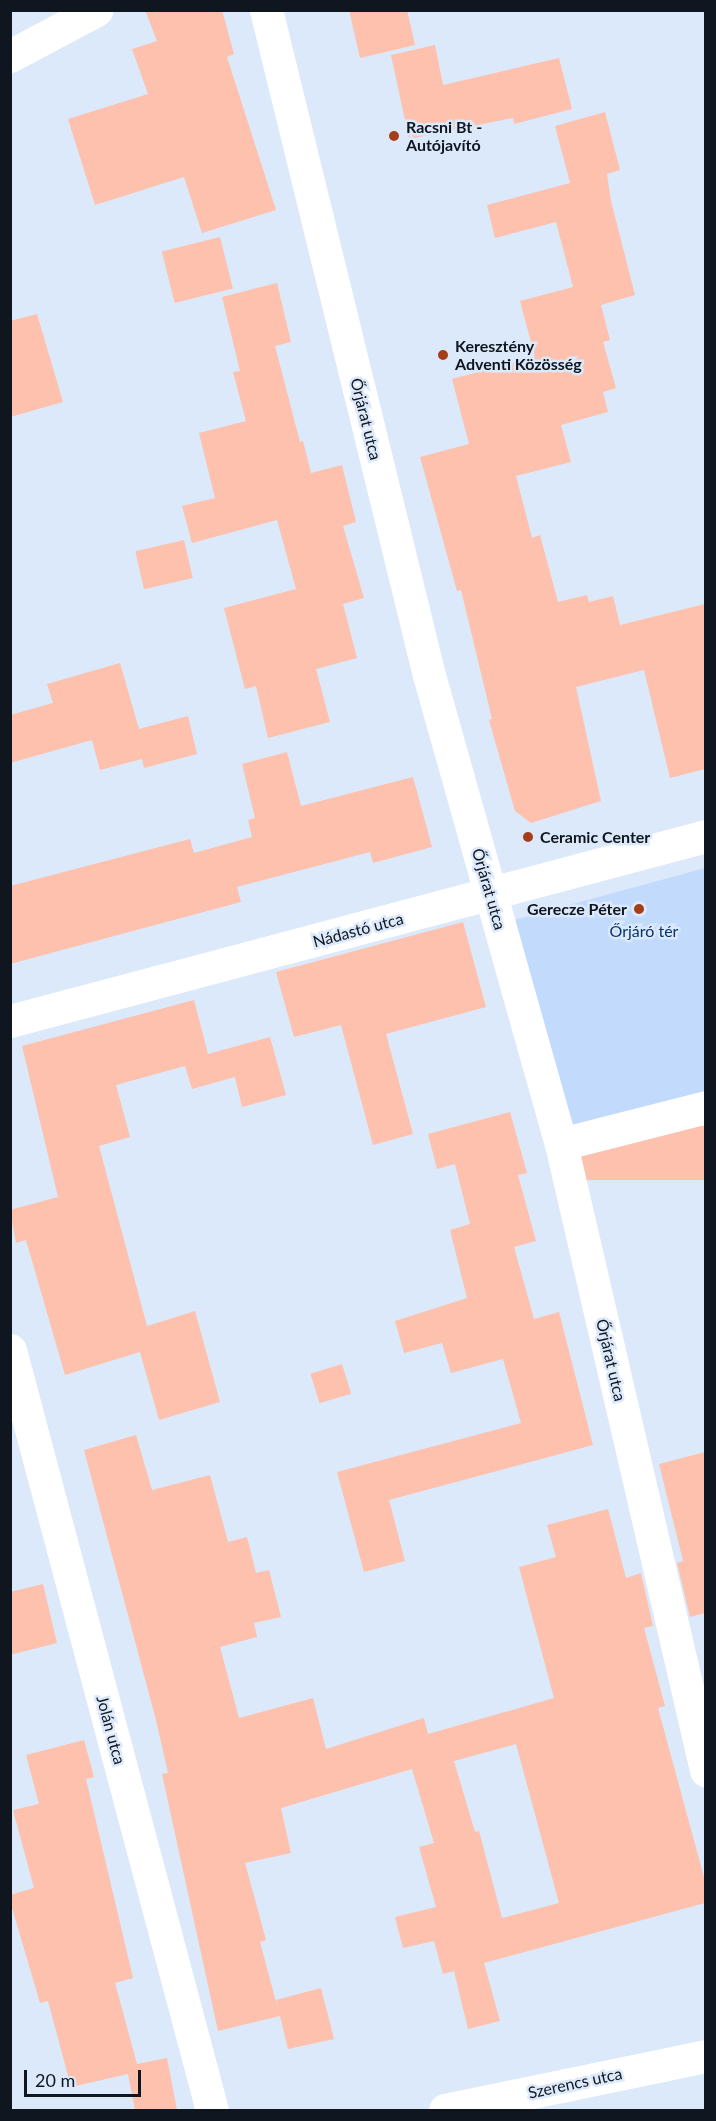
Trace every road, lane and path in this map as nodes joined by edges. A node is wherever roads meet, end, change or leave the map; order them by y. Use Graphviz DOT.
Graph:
graph roads {
  1 [pos="96,10"];
  2 [pos="266,10"];
  3 [pos="10,56"];
  4 [pos="705,836"];
  5 [pos="491,895"];
  6 [pos="10,1021"];
  7 [pos="705,1107"];
  8 [pos="561,1144"];
  9 [pos="10,1350"];
  10 [pos="705,1770"];
  11 [pos="705,2056"];
  12 [pos="212,2110"];
  13 [pos="445,2110"];
  1 -- 3 [label="street"];
  2 -- 5 [label="street, Őrjárat utca"];
  4 -- 5 [label="street, Nádastó utca"];
  5 -- 6 [label="street, Nádastó utca"];
  5 -- 8 [label="street, Őrjárat utca"];
  7 -- 8 [label="street"];
  8 -- 10 [label="street, Őrjárat utca"];
  9 -- 12 [label="street, Jolán utca"];
  11 -- 13 [label="street, Szerencs utca"];
}
